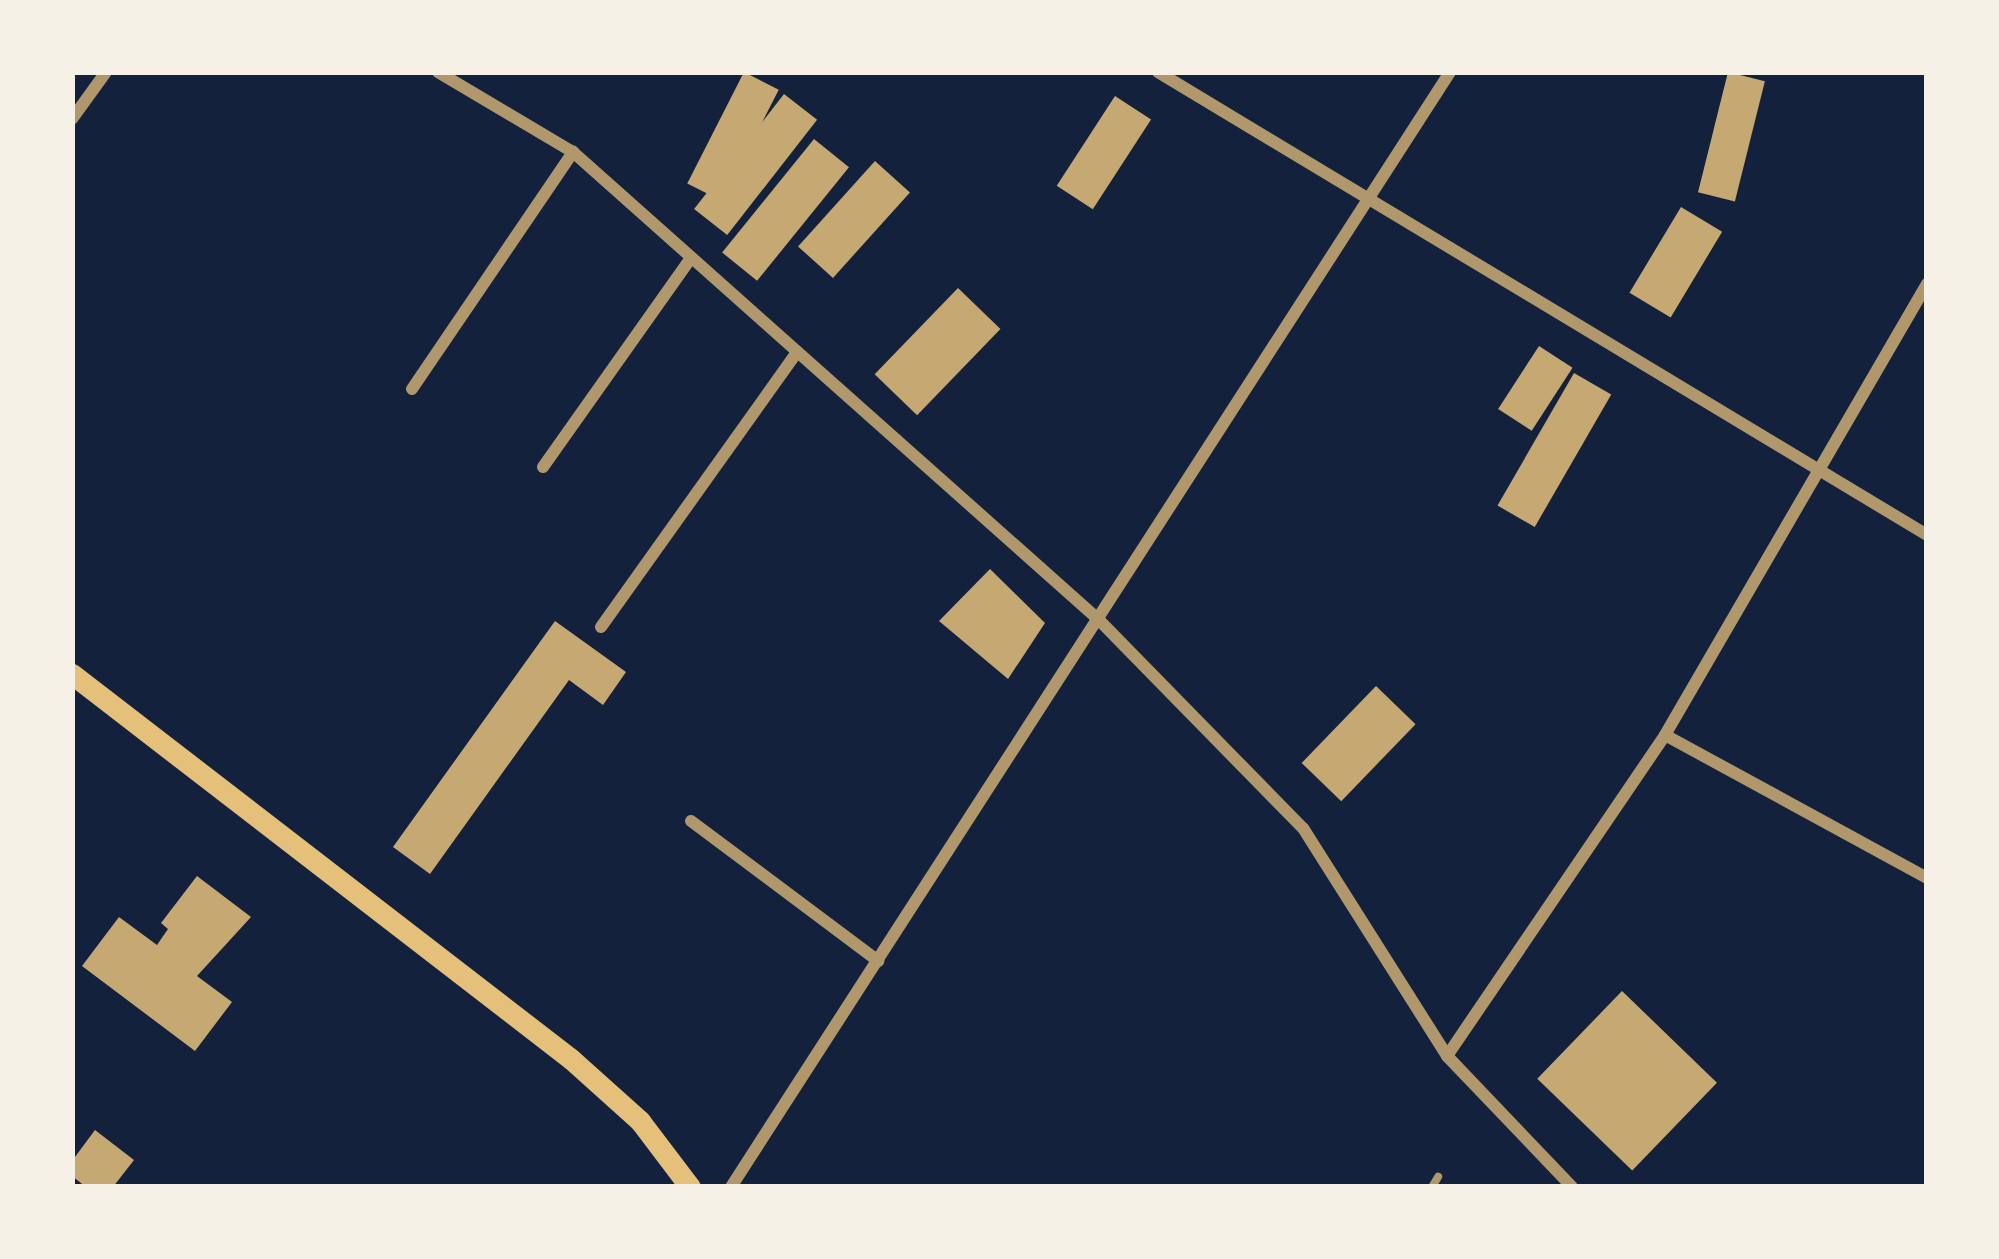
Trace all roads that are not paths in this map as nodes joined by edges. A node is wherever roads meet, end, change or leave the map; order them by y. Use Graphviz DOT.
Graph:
graph roads {
  1 [pos="106,72"];
  2 [pos="1158,72"];
  3 [pos="1450,72"];
  4 [pos="447,74"];
  5 [pos="72,119"];
  6 [pos="573,152"];
  7 [pos="1368,195"];
  8 [pos="691,258"];
  9 [pos="1927,284"];
  10 [pos="797,352"];
  11 [pos="412,388"];
  12 [pos="544,467"];
  13 [pos="1818,470"];
  14 [pos="1927,535"];
  15 [pos="1099,620"];
  16 [pos="601,627"];
  17 [pos="72,674"];
  18 [pos="1665,734"];
  19 [pos="691,821"];
  20 [pos="1927,878"];
  21 [pos="878,961"];
  22 [pos="1447,1056"];
  23 [pos="1438,1177"];
  24 [pos="690,1187"];
  25 [pos="731,1187"];
  26 [pos="1432,1187"];
  27 [pos="1572,1187"];
  1 -- 5 [label="street"];
  2 -- 7 [label="street"];
  3 -- 7 [label="street"];
  4 -- 6 [label="street"];
  6 -- 8 [label="street"];
  6 -- 11 [label="street"];
  7 -- 13 [label="street"];
  7 -- 15 [label="street"];
  8 -- 10 [label="street"];
  8 -- 12 [label="street"];
  9 -- 13 [label="street"];
  10 -- 15 [label="street"];
  10 -- 16 [label="street"];
  13 -- 14 [label="street"];
  13 -- 18 [label="street"];
  15 -- 21 [label="street"];
  15 -- 22 [label="street"];
  17 -- 24 [label="main road"];
  18 -- 20 [label="street"];
  18 -- 22 [label="street"];
  19 -- 21 [label="street"];
  21 -- 25 [label="street"];
  22 -- 27 [label="street"];
  23 -- 26 [label="lane"];
}
